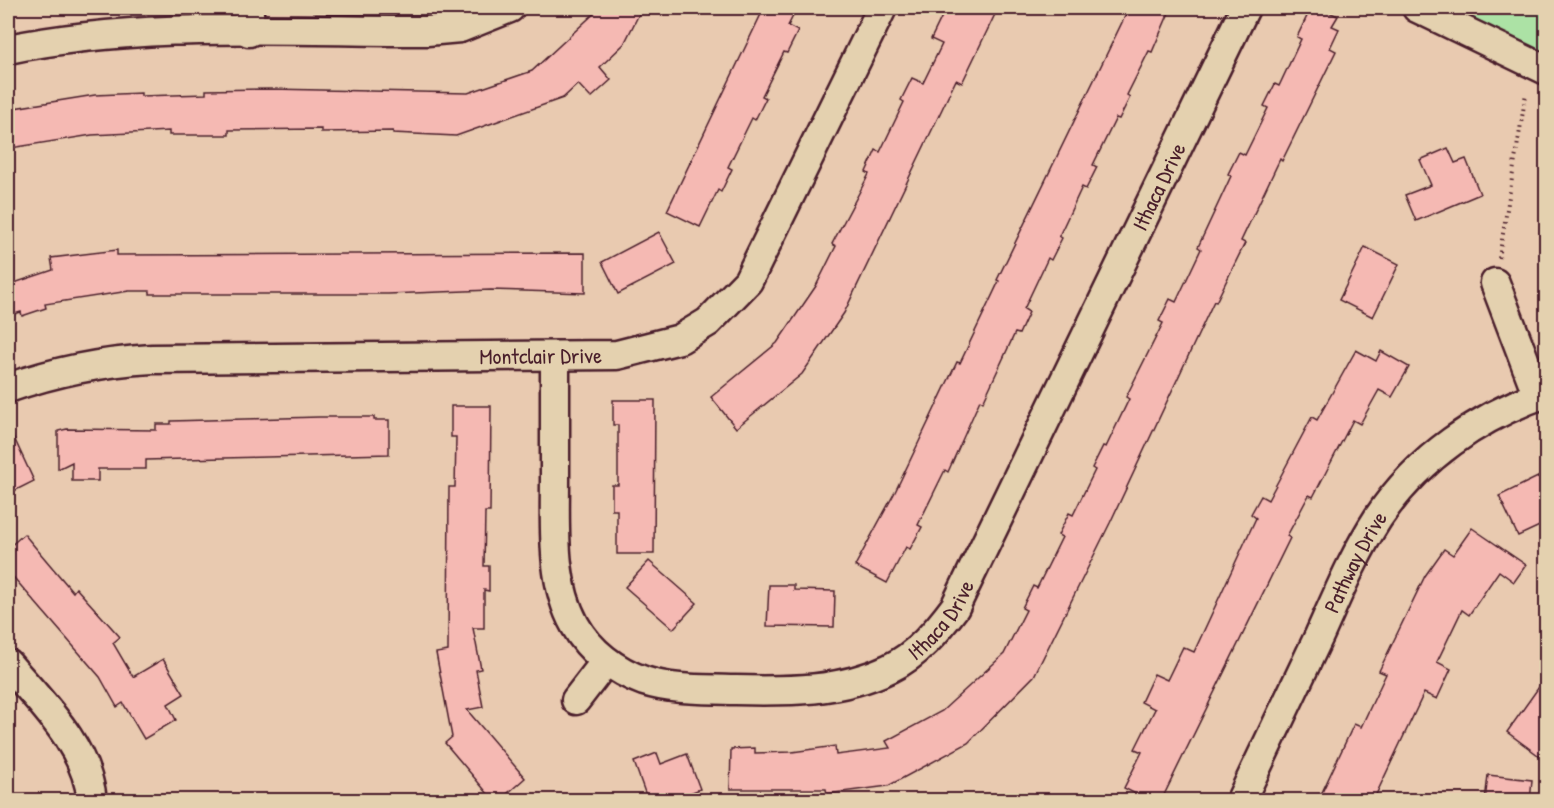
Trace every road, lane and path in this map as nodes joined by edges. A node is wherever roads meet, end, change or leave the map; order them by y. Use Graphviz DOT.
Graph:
graph roads {
  1 [pos="510,8"];
  2 [pos="882,8"];
  3 [pos="1245,8"];
  4 [pos="1417,8"];
  5 [pos="249,20"];
  6 [pos="8,49"];
  7 [pos="1546,70"];
  8 [pos="1526,93"];
  9 [pos="1496,283"];
  10 [pos="555,356"];
  11 [pos="8,388"];
  12 [pos="1542,394"];
  13 [pos="606,661"];
  14 [pos="8,663"];
  15 [pos="576,700"];
  16 [pos="92,801"];
  17 [pos="1241,801"];
  1 -- 5 [label="street"];
  2 -- 10 [label="street, Montclair Drive"];
  3 -- 13 [label="street, Ithaca Drive"];
  4 -- 7 [label="street"];
  5 -- 6 [label="street"];
  8 -- 9 [label="path"];
  9 -- 12 [label="street"];
  10 -- 11 [label="street, Montclair Drive"];
  10 -- 13 [label="street, Ithaca Drive"];
  12 -- 17 [label="street, Pathway Drive"];
  13 -- 15 [label="street"];
  14 -- 16 [label="street"];
}
